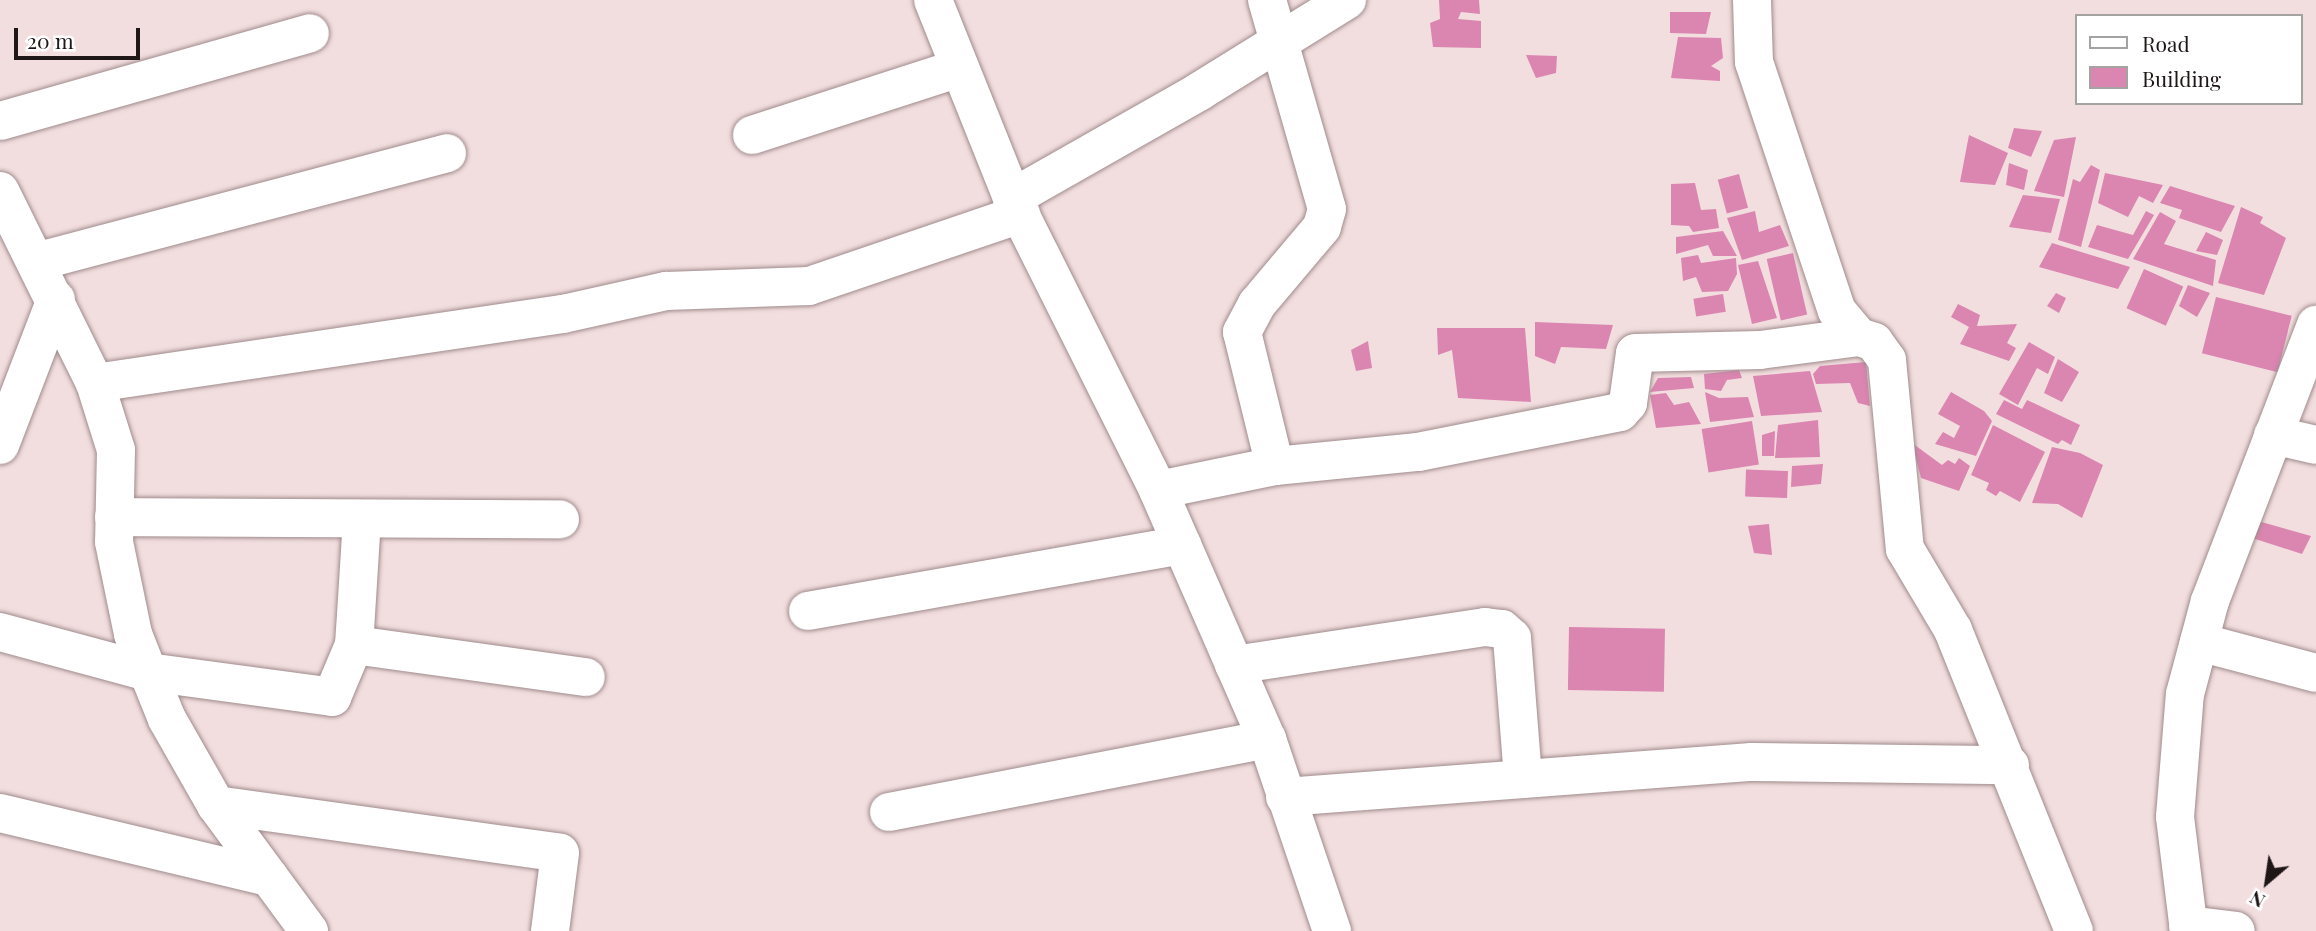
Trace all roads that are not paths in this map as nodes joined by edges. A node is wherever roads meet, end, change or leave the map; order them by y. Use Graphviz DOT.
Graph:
graph roads {
  1 [pos="933,0"];
  2 [pos="1267,0"];
  3 [pos="1347,0"];
  4 [pos="1752,0"];
  5 [pos="310,33"];
  6 [pos="1278,45"];
  7 [pos="960,68"];
  8 [pos="0,121"];
  9 [pos="752,135"];
  10 [pos="447,153"];
  11 [pos="0,191"];
  12 [pos="1017,206"];
  13 [pos="39,261"];
  14 [pos="56,299"];
  15 [pos="2316,325"];
  16 [pos="1859,337"];
  17 [pos="95,383"];
  18 [pos="2273,435"];
  19 [pos="0,445"];
  20 [pos="2316,445"];
  21 [pos="1275,466"];
  22 [pos="1158,490"];
  23 [pos="114,517"];
  24 [pos="362,519"];
  25 [pos="560,519"];
  26 [pos="1182,545"];
  27 [pos="808,611"];
  28 [pos="0,632"];
  29 [pos="2199,642"];
  30 [pos="354,645"];
  31 [pos="1234,665"];
  32 [pos="148,672"];
  33 [pos="2316,673"];
  34 [pos="586,677"];
  35 [pos="1267,739"];
  36 [pos="2010,765"];
  37 [pos="1523,779"];
  38 [pos="1286,797"];
  39 [pos="216,805"];
  40 [pos="890,812"];
  41 [pos="0,813"];
  42 [pos="269,877"];
  43 [pos="2189,928"];
  44 [pos="309,931"];
  45 [pos="550,931"];
  46 [pos="1332,931"];
  47 [pos="2074,931"];
  48 [pos="2236,931"];
  1 -- 7 [label="street"];
  2 -- 6 [label="street"];
  3 -- 6 [label="street"];
  4 -- 16 [label="street"];
  5 -- 8 [label="street"];
  6 -- 12 [label="street"];
  6 -- 21 [label="street"];
  7 -- 9 [label="street"];
  7 -- 12 [label="street"];
  10 -- 13 [label="street"];
  11 -- 13 [label="street"];
  12 -- 17 [label="street"];
  12 -- 22 [label="street"];
  13 -- 14 [label="street"];
  14 -- 17 [label="street"];
  14 -- 19 [label="street"];
  15 -- 18 [label="street"];
  16 -- 21 [label="street"];
  16 -- 36 [label="street"];
  17 -- 23 [label="street"];
  18 -- 20 [label="street"];
  18 -- 29 [label="street"];
  21 -- 22 [label="street"];
  22 -- 26 [label="street"];
  23 -- 24 [label="street"];
  23 -- 32 [label="street"];
  24 -- 25 [label="street"];
  24 -- 30 [label="street"];
  26 -- 27 [label="street"];
  26 -- 31 [label="street"];
  28 -- 32 [label="street"];
  29 -- 33 [label="street"];
  29 -- 43 [label="street"];
  30 -- 32 [label="street"];
  30 -- 34 [label="street"];
  31 -- 35 [label="street"];
  31 -- 37 [label="street"];
  32 -- 39 [label="street"];
  35 -- 38 [label="street"];
  35 -- 40 [label="street"];
  36 -- 37 [label="street"];
  36 -- 47 [label="street"];
  37 -- 38 [label="street"];
  38 -- 46 [label="street"];
  39 -- 42 [label="street"];
  39 -- 45 [label="street"];
  41 -- 42 [label="street"];
  42 -- 44 [label="street"];
  43 -- 48 [label="street"];
}
